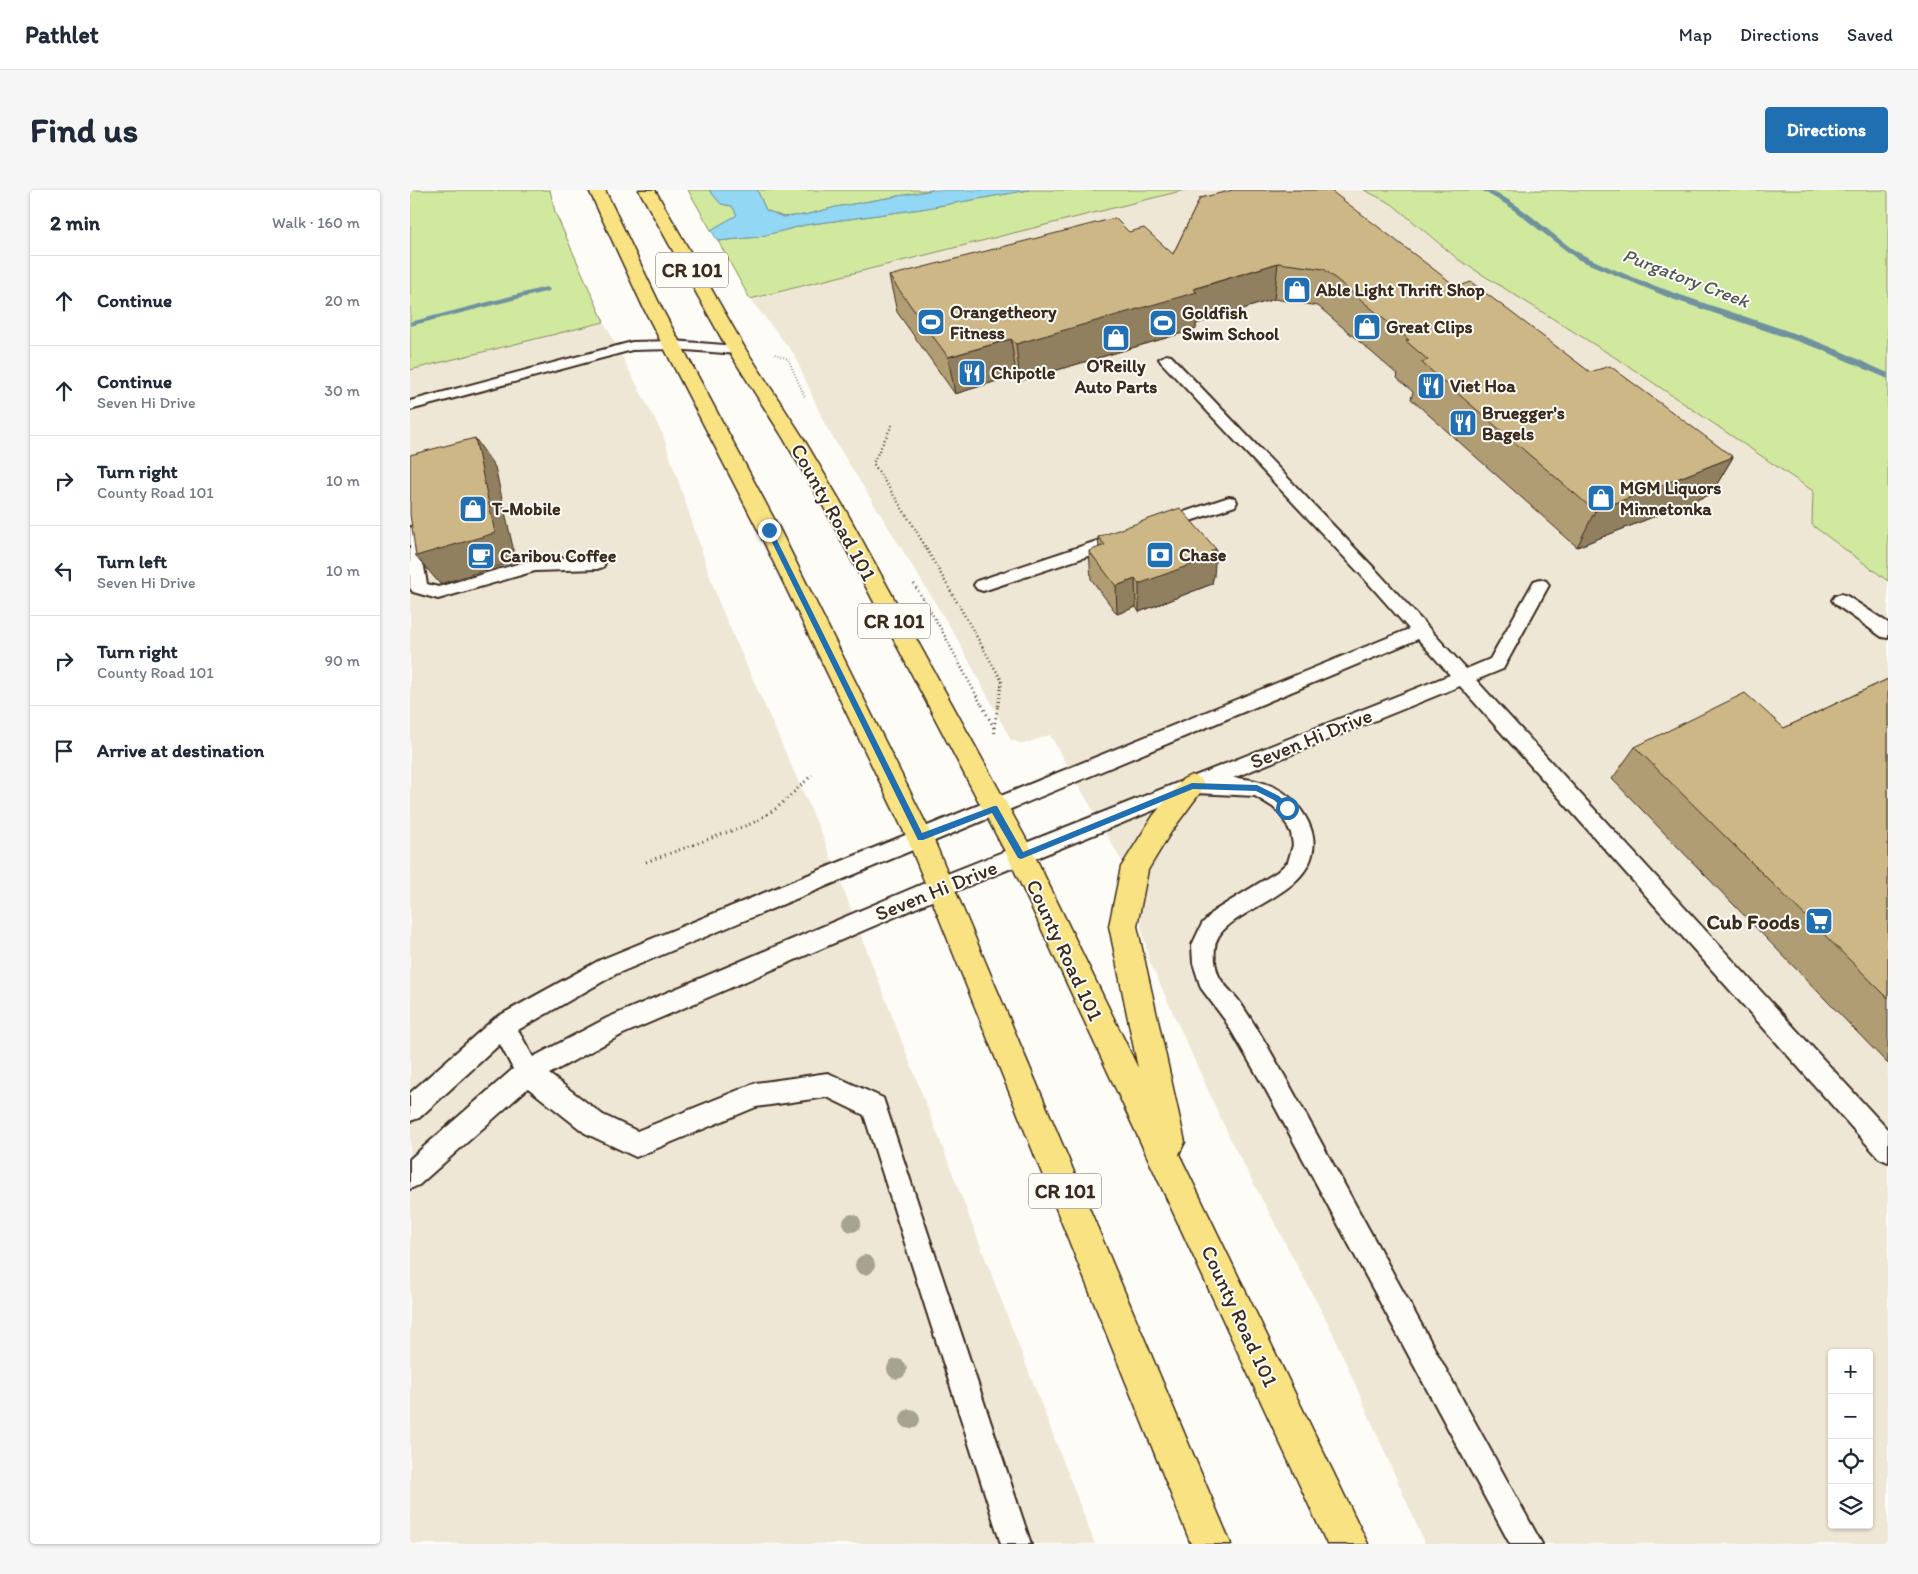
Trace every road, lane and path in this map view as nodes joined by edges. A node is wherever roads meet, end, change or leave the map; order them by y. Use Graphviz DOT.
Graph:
graph roads {
  1 [pos="597,190"];
  2 [pos="647,190"];
  3 [pos="673,345"];
  4 [pos="737,350"];
  5 [pos="1166,359"];
  6 [pos="410,406"];
  7 [pos="892,425"];
  8 [pos="1229,502"];
  9 [pos="410,533"];
  10 [pos="598,562"];
  11 [pos="983,585"];
  12 [pos="1540,585"];
  13 [pos="1841,600"];
  14 [pos="1422,632"];
  15 [pos="1888,632"];
  16 [pos="1462,677"];
  17 [pos="994,728"];
  18 [pos="812,775"];
  19 [pos="1192,786"];
  20 [pos="994,809"];
  21 [pos="920,838"];
  22 [pos="1021,856"];
  23 [pos="646,862"];
  24 [pos="940,887"];
  25 [pos="503,1026"];
  26 [pos="528,1072"];
  27 [pos="410,1109"];
  28 [pos="1888,1149"];
  29 [pos="410,1176"];
  30 [pos="1178,1187"];
  31 [pos="1016,1544"];
  32 [pos="1211,1544"];
  33 [pos="1348,1544"];
  34 [pos="1527,1544"];
  1 -- 3 [label="main road, CR 101"];
  2 -- 4 [label="main road, County Road 101 / CR 101"];
  3 -- 4 [label="lane"];
  3 -- 6 [label="lane"];
  3 -- 21 [label="main road, CR 101"];
  4 -- 20 [label="main road, County Road 101 / CR 101"];
  5 -- 14 [label="lane"];
  7 -- 17 [label="path"];
  8 -- 11 [label="lane"];
  9 -- 10 [label="lane"];
  12 -- 16 [label="lane, Seven Hi Drive"];
  13 -- 15 [label="lane"];
  14 -- 16 [label="lane"];
  14 -- 20 [label="lane"];
  16 -- 19 [label="lane, Seven Hi Drive"];
  16 -- 28 [label="lane"];
  18 -- 23 [label="path"];
  19 -- 22 [label="lane, Seven Hi Drive"];
  19 -- 30 [label="main road"];
  19 -- 34 [label="lane"];
  20 -- 21 [label="lane"];
  20 -- 22 [label="main road, County Road 101 / CR 101"];
  21 -- 24 [label="main road, CR 101"];
  21 -- 25 [label="lane"];
  22 -- 24 [label="lane, Seven Hi Drive"];
  22 -- 30 [label="main road, County Road 101 / CR 101"];
  24 -- 26 [label="lane, Seven Hi Drive"];
  24 -- 32 [label="main road, CR 101"];
  25 -- 26 [label="lane"];
  25 -- 27 [label="lane"];
  26 -- 29 [label="lane, Seven Hi Drive"];
  26 -- 31 [label="lane"];
  30 -- 33 [label="main road, County Road 101 / CR 101"];
}
